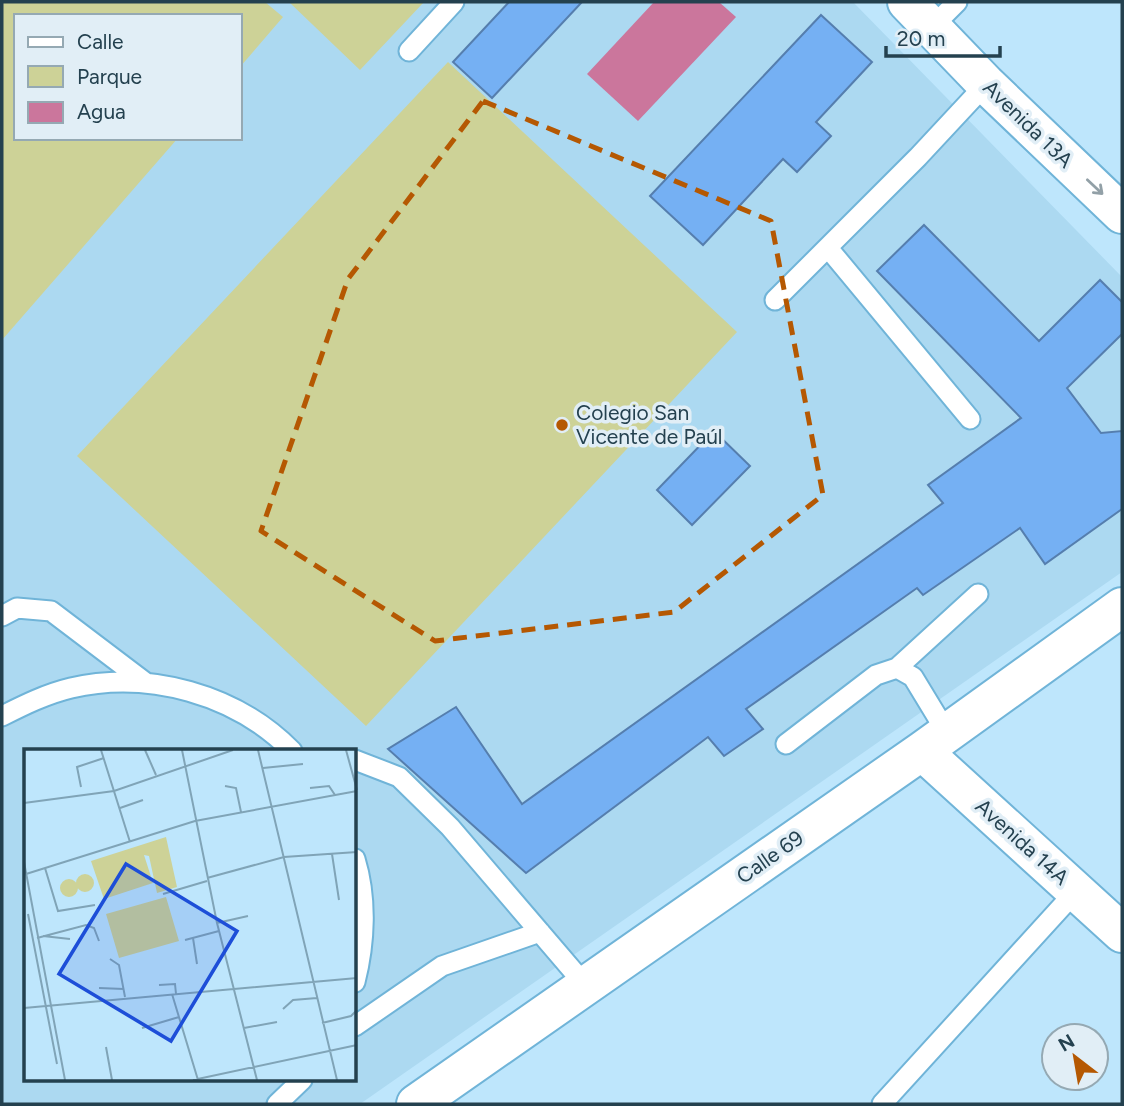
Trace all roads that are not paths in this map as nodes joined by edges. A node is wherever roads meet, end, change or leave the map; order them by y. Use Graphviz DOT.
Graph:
graph roads {
  1 [pos="454,2"];
  2 [pos="932,10"];
  3 [pos="409,51"];
  4 [pos="986,84"];
  5 [pos="1122,214"];
  6 [pos="828,248"];
  7 [pos="775,300"];
  8 [pos="970,419"];
  9 [pos="978,594"];
  10 [pos="1122,607"];
  11 [pos="2,615"];
  12 [pos="897,668"];
  13 [pos="146,683"];
  14 [pos="2,716"];
  15 [pos="934,742"];
  16 [pos="786,744"];
  17 [pos="290,749"];
  18 [pos="357,761"];
  19 [pos="357,870"];
  20 [pos="1076,891"];
  21 [pos="540,932"];
  22 [pos="1122,933"];
  23 [pos="357,971"];
  24 [pos="586,986"];
  25 [pos="357,1025"];
  26 [pos="300,1082"];
  27 [pos="277,1104"];
  28 [pos="416,1104"];
  29 [pos="881,1104"];
  1 -- 3 [label="lane"];
  2 -- 4 [label="street, Avenida 13A"];
  4 -- 5 [label="street, Avenida 13A, one-way"];
  4 -- 6 [label="lane"];
  6 -- 7 [label="lane"];
  6 -- 8 [label="lane"];
  9 -- 12 [label="lane"];
  10 -- 15 [label="street, Calle 69"];
  11 -- 13 [label="lane"];
  12 -- 15 [label="lane"];
  12 -- 16 [label="lane"];
  13 -- 14 [label="lane"];
  13 -- 17 [label="lane"];
  15 -- 20 [label="street, Avenida 14A"];
  15 -- 24 [label="street, Calle 69"];
  18 -- 21 [label="lane"];
  19 -- 23 [label="lane"];
  20 -- 22 [label="street, Avenida 14A"];
  20 -- 29 [label="lane"];
  21 -- 24 [label="lane"];
  21 -- 25 [label="lane"];
  24 -- 28 [label="street, Calle 69"];
  26 -- 27 [label="lane"];
}
